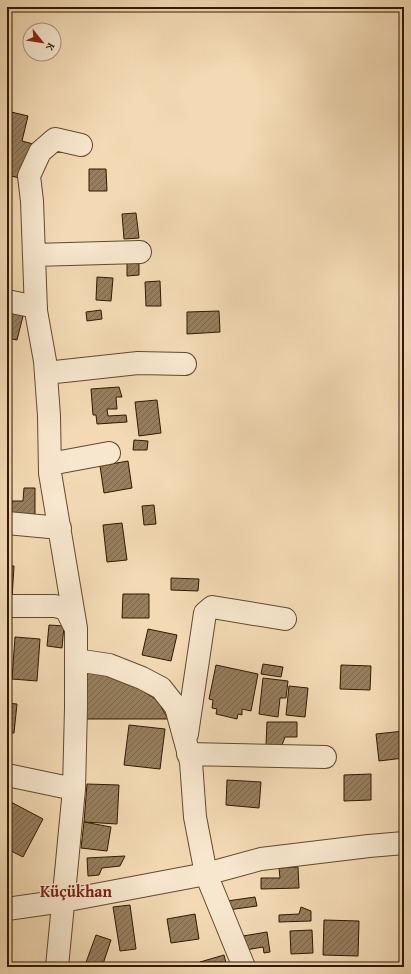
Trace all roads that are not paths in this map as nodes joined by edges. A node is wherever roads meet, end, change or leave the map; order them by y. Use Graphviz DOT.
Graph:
graph roads {
  1 [pos="81,145"];
  2 [pos="140,252"];
  3 [pos="34,256"];
  4 [pos="7,301"];
  5 [pos="36,307"];
  6 [pos="185,364"];
  7 [pos="46,374"];
  8 [pos="109,453"];
  9 [pos="50,464"];
  10 [pos="7,523"];
  11 [pos="60,528"];
  12 [pos="7,606"];
  13 [pos="285,619"];
  14 [pos="76,628"];
  15 [pos="76,660"];
  16 [pos="187,749"];
  17 [pos="325,757"];
  18 [pos="7,775"];
  19 [pos="74,789"];
  20 [pos="404,843"];
  21 [pos="206,874"];
  22 [pos="63,901"];
  23 [pos="7,908"];
  24 [pos="57,967"];
  25 [pos="244,967"];
  1 -- 3 [label="street"];
  2 -- 3 [label="street"];
  3 -- 5 [label="street"];
  4 -- 5 [label="street"];
  5 -- 7 [label="street"];
  6 -- 7 [label="street"];
  7 -- 9 [label="street"];
  8 -- 9 [label="street"];
  9 -- 11 [label="street"];
  10 -- 11 [label="street"];
  11 -- 14 [label="street"];
  12 -- 14 [label="street"];
  13 -- 16 [label="street"];
  14 -- 15 [label="street"];
  15 -- 16 [label="street"];
  15 -- 19 [label="street"];
  16 -- 17 [label="street"];
  16 -- 21 [label="street"];
  18 -- 19 [label="street"];
  19 -- 22 [label="street"];
  20 -- 21 [label="street"];
  21 -- 22 [label="street"];
  21 -- 25 [label="street"];
  22 -- 23 [label="street"];
  22 -- 24 [label="street"];
}
